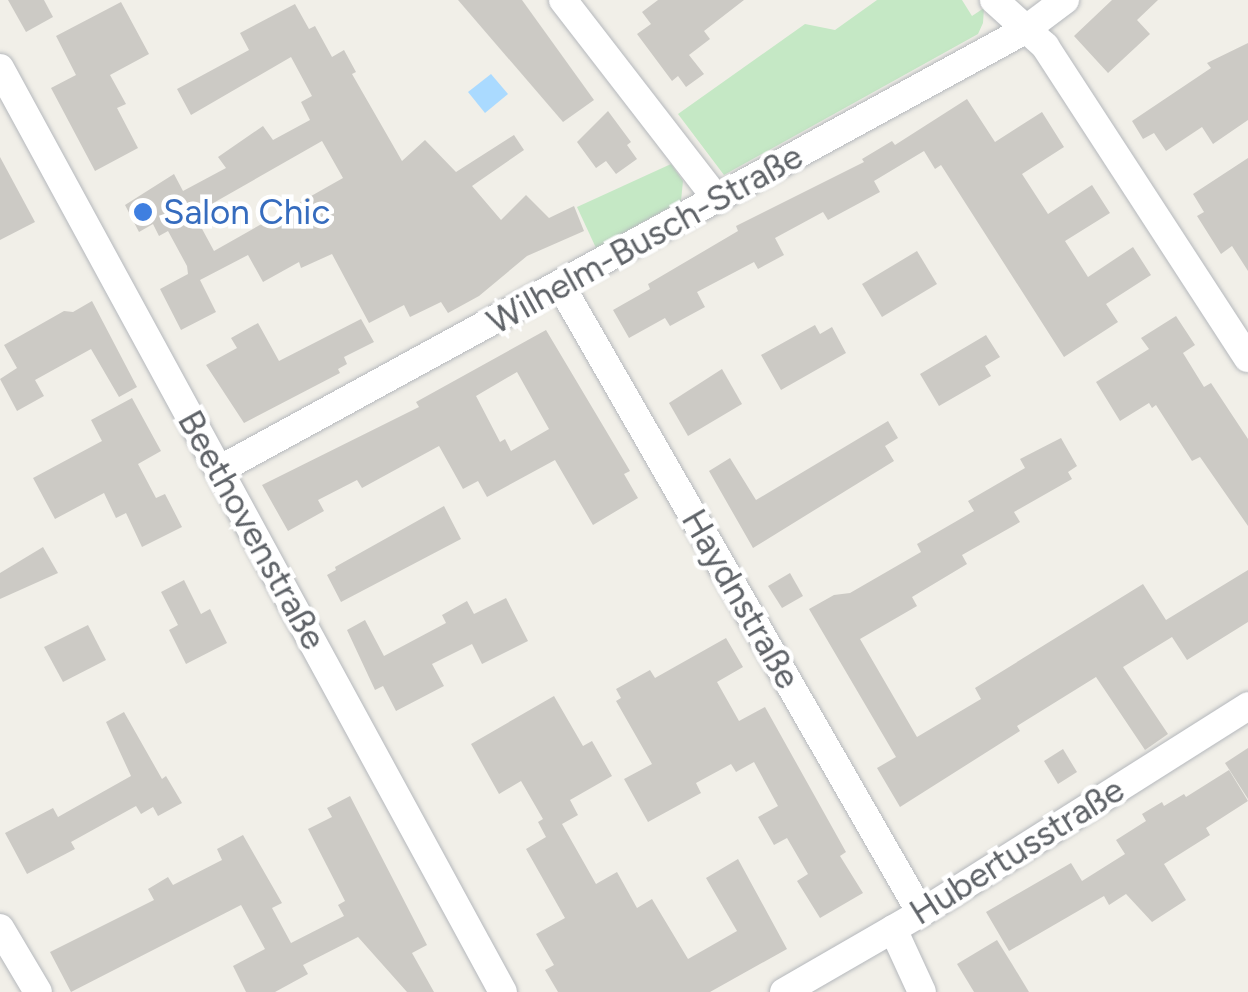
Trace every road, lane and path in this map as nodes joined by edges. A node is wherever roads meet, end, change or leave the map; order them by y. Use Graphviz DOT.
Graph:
graph roads {
  1 [pos="563,0"];
  2 [pos="994,0"];
  3 [pos="1065,0"];
  4 [pos="1025,30"];
  5 [pos="0,68"];
  6 [pos="716,199"];
  7 [pos="561,286"];
  8 [pos="1248,358"];
  9 [pos="220,470"];
  10 [pos="1248,706"];
  11 [pos="921,913"];
  12 [pos="0,928"];
  13 [pos="893,929"];
  14 [pos="38,992"];
  15 [pos="502,992"];
  16 [pos="784,992"];
  17 [pos="922,992"];
  1 -- 6 [label="street"];
  2 -- 4 [label="street"];
  3 -- 4 [label="street, Wilhelm-Busch-Straße"];
  4 -- 6 [label="street, Wilhelm-Busch-Straße"];
  4 -- 8 [label="street"];
  5 -- 9 [label="street, Beethovenstraße"];
  6 -- 7 [label="street, Wilhelm-Busch-Straße"];
  7 -- 9 [label="street, Wilhelm-Busch-Straße"];
  7 -- 11 [label="street, Haydnstraße"];
  9 -- 15 [label="street, Beethovenstraße"];
  10 -- 11 [label="street, Hubertusstraße"];
  11 -- 13 [label="street, Hubertusstraße"];
  12 -- 14 [label="street"];
  13 -- 16 [label="street, Hubertusstraße"];
  13 -- 17 [label="street"];
}
